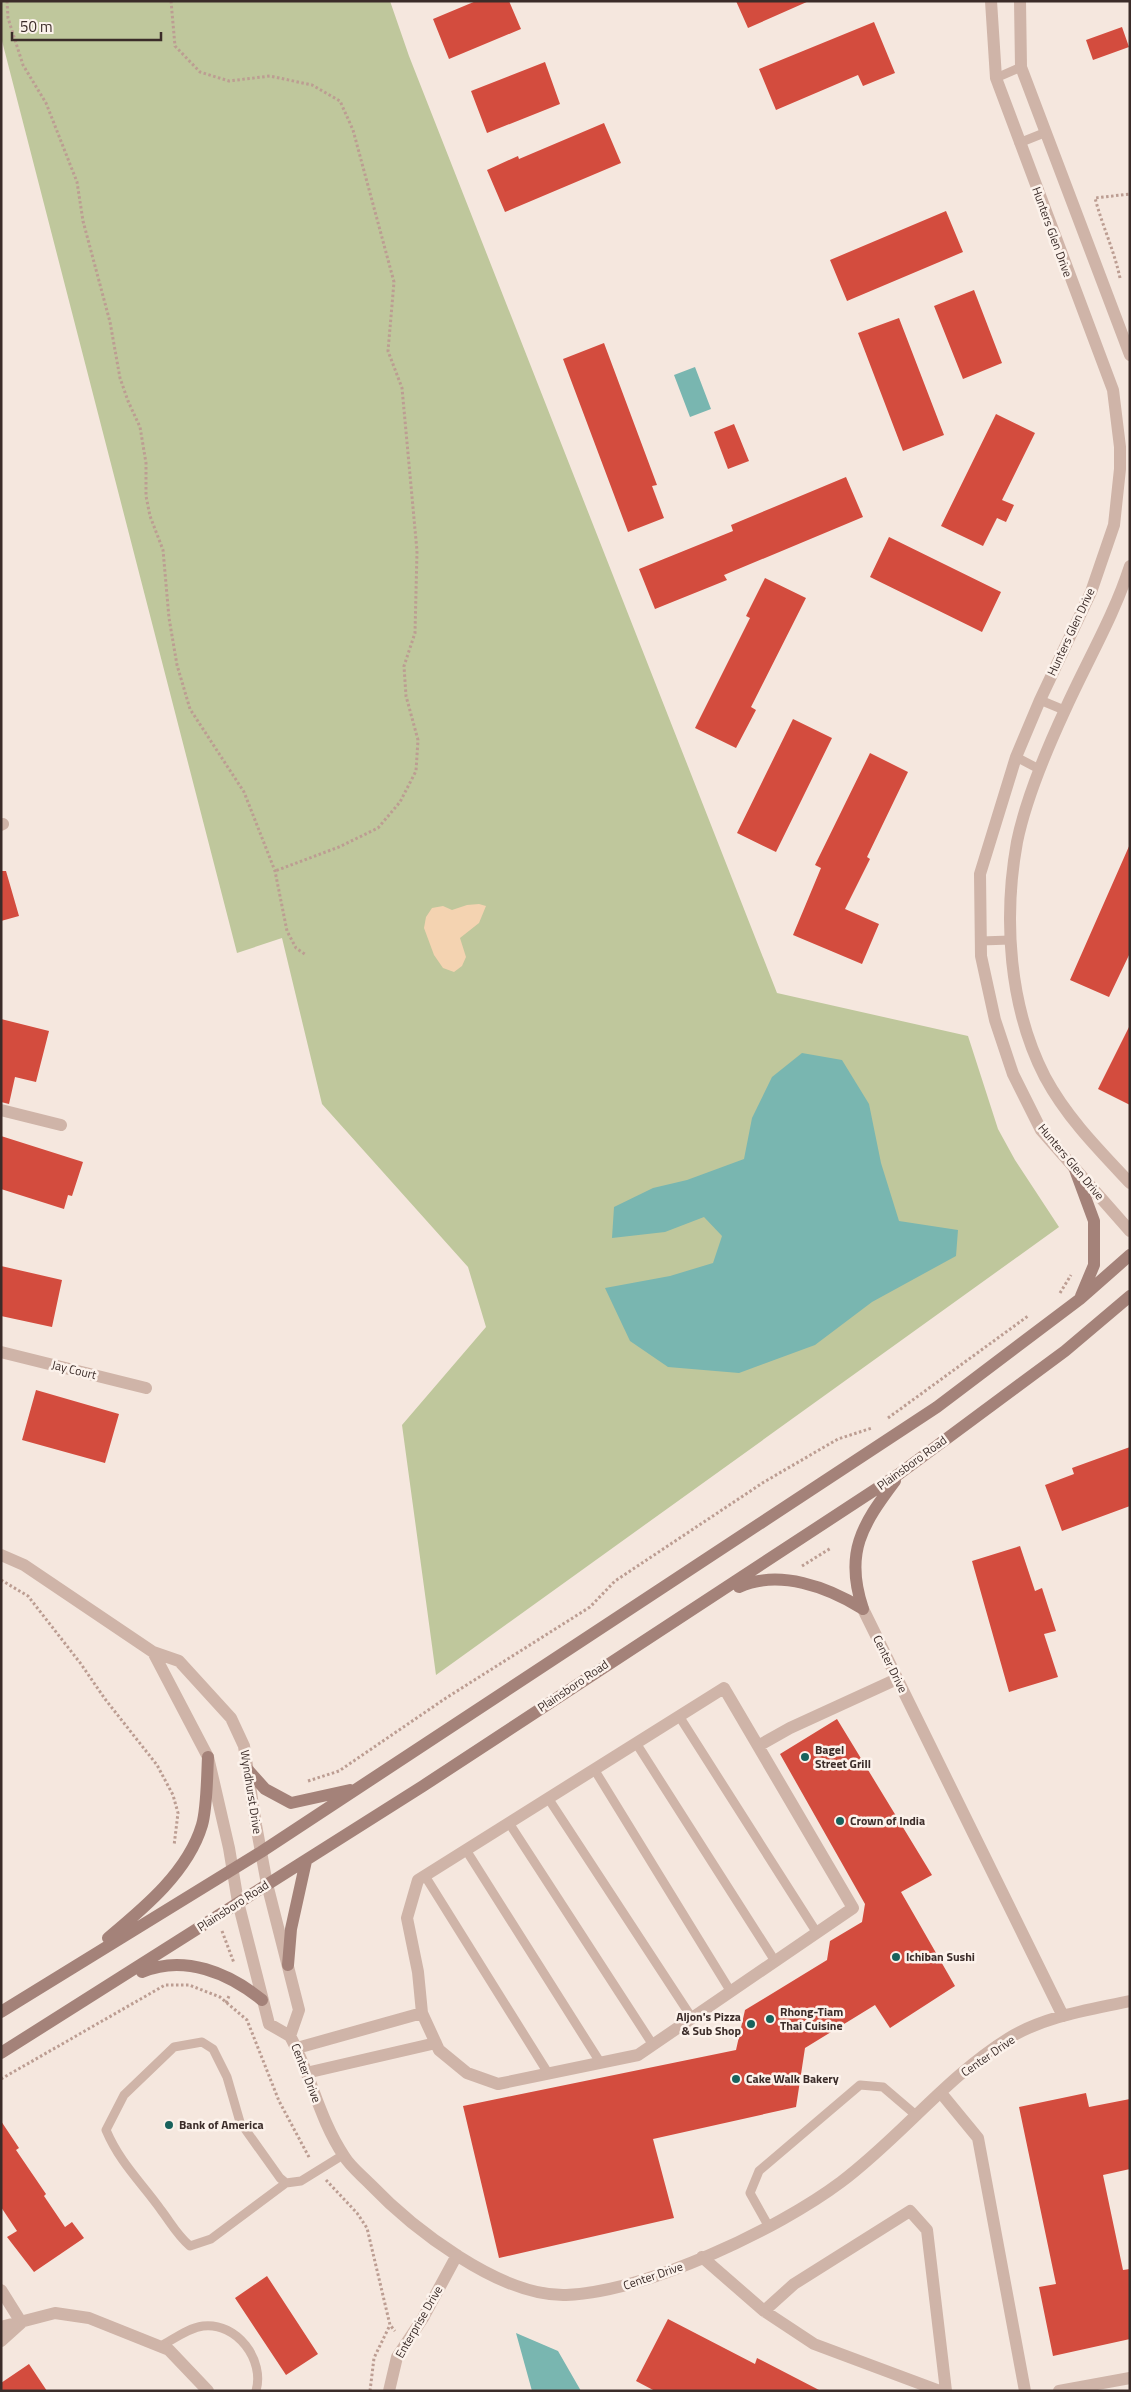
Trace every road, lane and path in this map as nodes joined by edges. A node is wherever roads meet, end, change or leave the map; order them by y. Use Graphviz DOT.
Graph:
graph roads {
  1 [pos="7,1"];
  2 [pos="171,1"];
  3 [pos="991,1"];
  4 [pos="1020,1"];
  5 [pos="1021,67"];
  6 [pos="996,78"];
  7 [pos="1044,133"];
  8 [pos="1019,143"];
  9 [pos="1130,194"];
  10 [pos="1121,285"];
  11 [pos="1130,355"];
  12 [pos="1125,447"];
  13 [pos="1130,566"];
  14 [pos="1040,700"];
  15 [pos="1064,710"];
  16 [pos="1016,757"];
  17 [pos="1039,769"];
  18 [pos="275,871"];
  19 [pos="1010,940"];
  20 [pos="980,941"];
  21 [pos="306,955"];
  22 [pos="1,1110"];
  23 [pos="61,1125"];
  24 [pos="1074,1167"];
  25 [pos="1130,1183"];
  26 [pos="1130,1232"];
  27 [pos="1130,1255"];
  28 [pos="1075,1267"];
  29 [pos="1130,1296"];
  30 [pos="1052,1299"];
  31 [pos="1080,1299"];
  32 [pos="1029,1315"];
  33 [pos="1,1352"];
  34 [pos="146,1388"];
  35 [pos="883,1422"];
  36 [pos="875,1428"];
  37 [pos="899,1474"];
  38 [pos="831,1548"];
  39 [pos="1,1555"];
  40 [pos="796,1570"];
  41 [pos="1,1580"];
  42 [pos="702,1604"];
  43 [pos="863,1609"];
  44 [pos="153,1652"];
  45 [pos="898,1679"];
  46 [pos="680,1716"];
  47 [pos="636,1742"];
  48 [pos="758,1746"];
  49 [pos="208,1757"];
  50 [pos="594,1769"];
  51 [pos="248,1770"];
  52 [pos="306,1782"];
  53 [pos="360,1788"];
  54 [pos="548,1798"];
  55 [pos="510,1823"];
  56 [pos="172,1850"];
  57 [pos="466,1850"];
  58 [pos="261,1852"];
  59 [pos="306,1861"];
  60 [pos="233,1869"];
  61 [pos="425,1876"];
  62 [pos="268,1884"];
  63 [pos="238,1902"];
  64 [pos="215,1917"];
  65 [pos="817,1933"];
  66 [pos="775,1961"];
  67 [pos="76,1964"];
  68 [pos="288,1965"];
  69 [pos="234,1981"];
  70 [pos="112,1984"];
  71 [pos="731,1992"];
  72 [pos="262,2000"];
  73 [pos="1130,2001"];
  74 [pos="226,2002"];
  75 [pos="1,2012"];
  76 [pos="422,2013"];
  77 [pos="1063,2016"];
  78 [pos="692,2018"];
  79 [pos="290,2036"];
  80 [pos="436,2043"];
  81 [pos="653,2045"];
  82 [pos="297,2048"];
  83 [pos="1,2054"];
  84 [pos="600,2062"];
  85 [pos="306,2073"];
  86 [pos="548,2074"];
  87 [pos="942,2093"];
  88 [pos="917,2116"];
  89 [pos="343,2154"];
  90 [pos="286,2183"];
  91 [pos="769,2226"];
  92 [pos="457,2255"];
  93 [pos="702,2257"];
  94 [pos="1,2290"];
  95 [pos="764,2311"];
  96 [pos="22,2322"];
  97 [pos="390,2325"];
  98 [pos="1,2327"];
  99 [pos="1,2341"];
  100 [pos="161,2346"];
  101 [pos="1130,2378"];
  102 [pos="208,2391"];
  103 [pos="256,2391"];
  104 [pos="370,2391"];
  105 [pos="389,2391"];
  106 [pos="940,2391"];
  107 [pos="946,2391"];
  108 [pos="1025,2391"];
  109 [pos="1058,2391"];
  1 -- 18 [label="path"];
  2 -- 18 [label="path"];
  3 -- 6 [label="street, Hunters Glen Drive"];
  4 -- 5 [label="street"];
  5 -- 6 [label="lane"];
  5 -- 7 [label="street"];
  6 -- 8 [label="street, Hunters Glen Drive"];
  7 -- 8 [label="lane"];
  7 -- 11 [label="street"];
  8 -- 12 [label="street, Hunters Glen Drive"];
  9 -- 10 [label="path"];
  12 -- 14 [label="street, Hunters Glen Drive"];
  13 -- 15 [label="street"];
  14 -- 15 [label="lane"];
  14 -- 16 [label="street, Hunters Glen Drive"];
  15 -- 17 [label="street"];
  16 -- 17 [label="lane"];
  16 -- 20 [label="street, Hunters Glen Drive"];
  17 -- 19 [label="street"];
  18 -- 21 [label="path"];
  19 -- 20 [label="lane"];
  19 -- 25 [label="street"];
  20 -- 24 [label="street, Hunters Glen Drive"];
  22 -- 23 [label="street"];
  24 -- 26 [label="street, Hunters Glen Drive"];
  24 -- 31 [label="street"];
  27 -- 31 [label="street"];
  28 -- 30 [label="path"];
  29 -- 37 [label="street, Plainsboro Road"];
  31 -- 53 [label="street"];
  32 -- 35 [label="path"];
  33 -- 34 [label="street, Jay Court"];
  36 -- 52 [label="path"];
  37 -- 42 [label="street, Plainsboro Road"];
  37 -- 43 [label="street"];
  38 -- 40 [label="path"];
  39 -- 44 [label="street, Wyndhurst Drive"];
  41 -- 56 [label="path"];
  42 -- 43 [label="street"];
  42 -- 59 [label="street, Plainsboro Road"];
  43 -- 45 [label="street, Center Drive"];
  44 -- 49 [label="street, Wyndhurst Drive"];
  44 -- 51 [label="street, Wyndhurst Drive"];
  45 -- 48 [label="street"];
  45 -- 77 [label="street, Center Drive"];
  46 -- 47 [label="street"];
  46 -- 48 [label="street"];
  46 -- 65 [label="lane"];
  47 -- 50 [label="street"];
  47 -- 66 [label="lane"];
  48 -- 65 [label="street"];
  49 -- 60 [label="street, Wyndhurst Drive"];
  49 -- 67 [label="street"];
  50 -- 54 [label="street"];
  50 -- 71 [label="lane"];
  51 -- 53 [label="street"];
  51 -- 58 [label="street, Wyndhurst Drive"];
  53 -- 58 [label="street"];
  54 -- 55 [label="street"];
  54 -- 78 [label="lane"];
  55 -- 57 [label="street"];
  55 -- 81 [label="lane"];
  57 -- 61 [label="street"];
  57 -- 84 [label="lane"];
  58 -- 60 [label="street"];
  58 -- 62 [label="street, Wyndhurst Drive"];
  59 -- 62 [label="street, Plainsboro Road"];
  59 -- 68 [label="street"];
  60 -- 63 [label="street, Wyndhurst Drive"];
  60 -- 67 [label="street"];
  61 -- 76 [label="street"];
  61 -- 86 [label="lane"];
  62 -- 63 [label="street, Plainsboro Road"];
  62 -- 68 [label="street, Center Drive"];
  63 -- 64 [label="street, Plainsboro Road"];
  63 -- 72 [label="street, Center Drive"];
  64 -- 69 [label="path"];
  64 -- 70 [label="street, Plainsboro Road"];
  65 -- 66 [label="street"];
  66 -- 71 [label="street"];
  67 -- 75 [label="street"];
  68 -- 79 [label="street, Center Drive"];
  69 -- 70 [label="street"];
  69 -- 72 [label="street"];
  69 -- 74 [label="path"];
  70 -- 83 [label="street, Plainsboro Road"];
  71 -- 78 [label="street"];
  72 -- 79 [label="street, Center Drive"];
  73 -- 77 [label="street, Center Drive"];
  76 -- 80 [label="street"];
  76 -- 82 [label="street"];
  77 -- 87 [label="street, Center Drive"];
  78 -- 81 [label="street"];
  79 -- 82 [label="street, Center Drive"];
  80 -- 85 [label="street"];
  80 -- 86 [label="street"];
  81 -- 84 [label="street"];
  82 -- 85 [label="street, Center Drive"];
  84 -- 86 [label="street"];
  85 -- 89 [label="street, Center Drive"];
  87 -- 88 [label="street, Center Drive"];
  87 -- 108 [label="street"];
  88 -- 91 [label="street, Center Drive"];
  88 -- 91 [label="lane"];
  89 -- 90 [label="lane"];
  89 -- 92 [label="street, Center Drive"];
  90 -- 90 [label="lane"];
  91 -- 93 [label="street, Center Drive"];
  92 -- 93 [label="street, Center Drive"];
  92 -- 105 [label="street, Enterprise Drive"];
  93 -- 95 [label="street"];
  94 -- 96 [label="street"];
  95 -- 106 [label="street"];
  95 -- 107 [label="street"];
  96 -- 98 [label="street"];
  96 -- 99 [label="street"];
  96 -- 100 [label="street"];
  97 -- 104 [label="path"];
  100 -- 102 [label="street"];
  100 -- 103 [label="lane"];
  101 -- 109 [label="street"];
}
